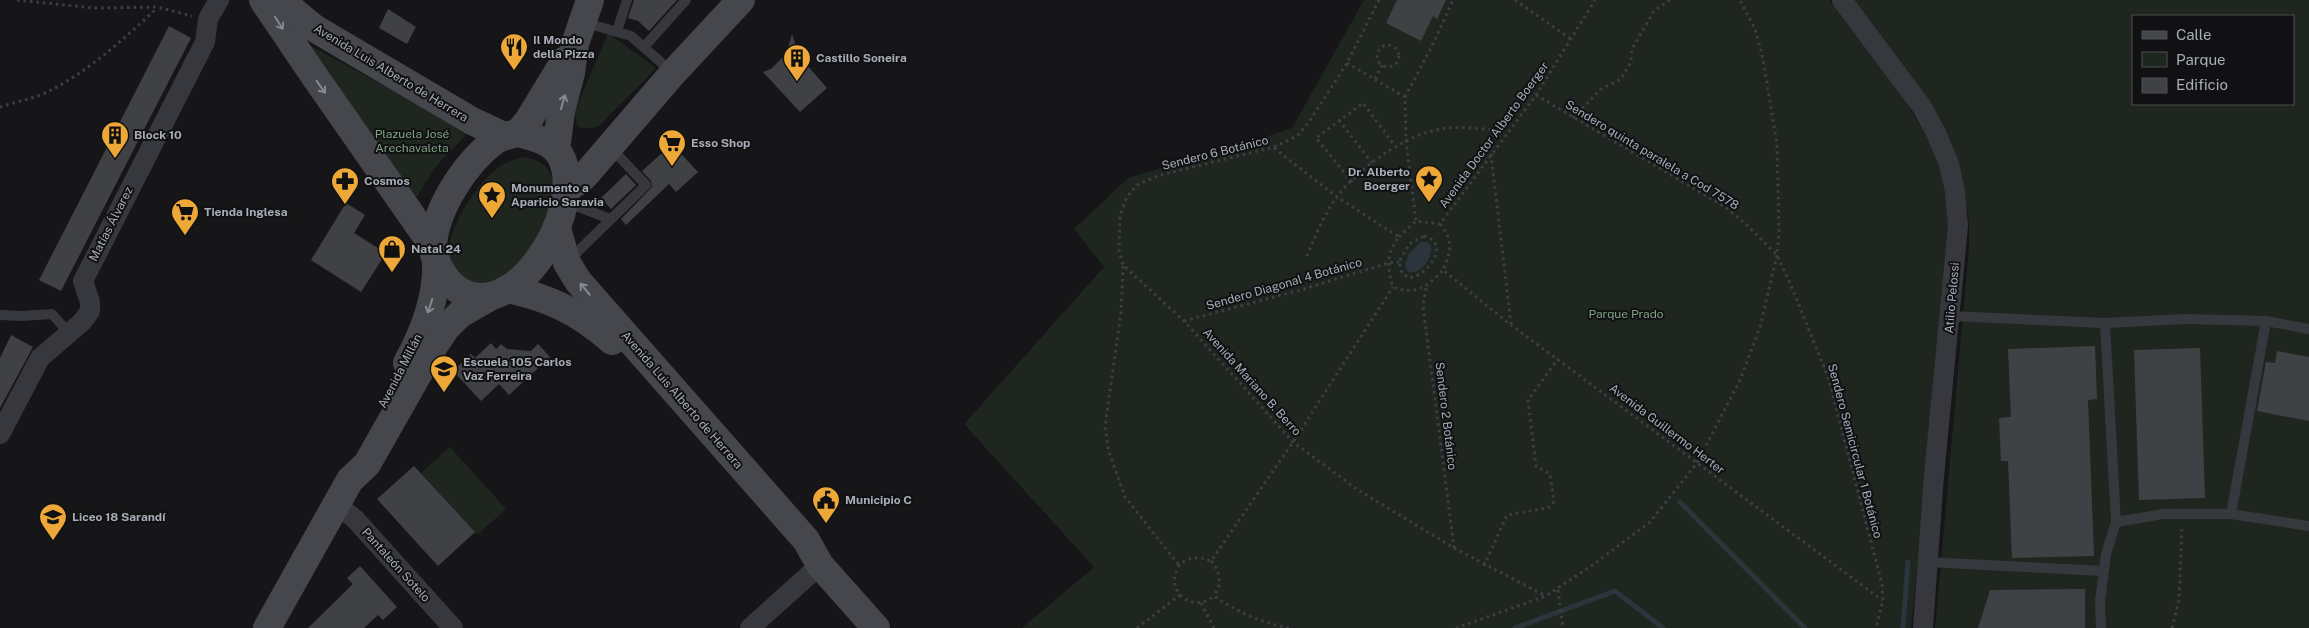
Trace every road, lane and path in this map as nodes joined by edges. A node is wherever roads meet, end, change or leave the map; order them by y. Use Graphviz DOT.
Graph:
graph roads {
  1 [pos="17,0"];
  2 [pos="219,0"];
  3 [pos="264,0"];
  4 [pos="284,0"];
  5 [pos="627,0"];
  6 [pos="686,0"];
  7 [pos="1379,0"];
  8 [pos="1453,0"];
  9 [pos="1516,0"];
  10 [pos="1595,0"];
  11 [pos="1670,0"];
  12 [pos="1740,0"];
  13 [pos="1842,0"];
  14 [pos="734,3"];
  15 [pos="157,7"];
  16 [pos="208,19"];
  17 [pos="583,22"];
  18 [pos="616,31"];
  19 [pos="1572,40"];
  20 [pos="294,46"];
  21 [pos="644,47"];
  22 [pos="1347,63"];
  23 [pos="1382,65"];
  24 [pos="673,73"];
  25 [pos="396,76"];
  26 [pos="1375,79"];
  27 [pos="1536,95"];
  28 [pos="1405,97"];
  29 [pos="0,107"];
  30 [pos="638,114"];
  31 [pos="1573,118"];
  32 [pos="1340,120"];
  33 [pos="1507,131"];
  34 [pos="511,135"];
  35 [pos="1406,141"];
  36 [pos="1395,146"];
  37 [pos="610,147"];
  38 [pos="1274,147"];
  39 [pos="558,153"];
  40 [pos="1491,154"];
  41 [pos="1372,163"];
  42 [pos="1352,182"];
  43 [pos="567,195"];
  44 [pos="1337,197"];
  45 [pos="610,220"];
  46 [pos="1416,221"];
  47 [pos="1440,224"];
  48 [pos="556,228"];
  49 [pos="1399,237"];
  50 [pos="434,252"];
  51 [pos="1777,255"];
  52 [pos="1308,256"];
  53 [pos="1399,262"];
  54 [pos="567,263"];
  55 [pos="1388,263"];
  56 [pos="1123,266"];
  57 [pos="1443,270"];
  58 [pos="1393,287"];
  59 [pos="1426,287"];
  60 [pos="498,294"];
  61 [pos="1950,316"];
  62 [pos="1,318"];
  63 [pos="1184,321"];
  64 [pos="2266,321"];
  65 [pos="2105,323"];
  66 [pos="1511,325"];
  67 [pos="2309,329"];
  68 [pos="68,332"];
  69 [pos="1558,359"];
  70 [pos="0,434"];
  71 [pos="1293,442"];
  72 [pos="1697,463"];
  73 [pos="350,480"];
  74 [pos="336,504"];
  75 [pos="2183,514"];
  76 [pos="2230,514"];
  77 [pos="2116,522"];
  78 [pos="2309,526"];
  79 [pos="1454,548"];
  80 [pos="1211,561"];
  81 [pos="1928,562"];
  82 [pos="820,565"];
  83 [pos="1179,565"];
  84 [pos="1484,566"];
  85 [pos="2104,571"];
  86 [pos="1558,590"];
  87 [pos="1180,596"];
  88 [pos="1214,596"];
  89 [pos="1546,596"];
  90 [pos="1883,600"];
  91 [pos="1201,603"];
  92 [pos="267,628"];
  93 [pos="453,628"];
  94 [pos="750,628"];
  95 [pos="876,628"];
  96 [pos="1137,628"];
  97 [pos="1214,628"];
  98 [pos="1289,628"];
  99 [pos="1456,628"];
  100 [pos="1563,628"];
  101 [pos="1876,628"];
  102 [pos="1923,628"];
  103 [pos="2101,628"];
  104 [pos="2172,628"];
  1 -- 15 [label="path"];
  2 -- 16 [label="street, Matías Álvarez"];
  3 -- 20 [label="main road, one-way"];
  4 -- 25 [label="main road, Avenida Luis Alberto de Herrera"];
  5 -- 18 [label="lane"];
  6 -- 21 [label="lane"];
  7 -- 22 [label="path, Sendero 6 Botánico"];
  8 -- 28 [label="path"];
  9 -- 19 [label="path"];
  10 -- 19 [label="path, Avenida Doctor Alberto Boerger"];
  11 -- 31 [label="path"];
  12 -- 51 [label="path"];
  13 -- 61 [label="street, Atilio Pelossi"];
  14 -- 24 [label="main road"];
  15 -- 16 [label="path"];
  15 -- 29 [label="path"];
  16 -- 68 [label="street, Matías Álvarez"];
  17 -- 18 [label="lane"];
  17 -- 34 [label="main road"];
  39 -- 17 [label="main road, one-way"];
  18 -- 21 [label="lane"];
  19 -- 27 [label="path, Avenida Doctor Alberto Boerger"];
  20 -- 25 [label="main road"];
  20 -- 50 [label="main road, one-way"];
  21 -- 24 [label="lane"];
  22 -- 26 [label="path"];
  22 -- 38 [label="path, Sendero 6 Botánico"];
  23 -- 23 [label="path"];
  23 -- 26 [label="path"];
  24 -- 30 [label="main road"];
  25 -- 34 [label="main road, Avenida Luis Alberto de Herrera"];
  26 -- 28 [label="path"];
  27 -- 31 [label="path, Sendero quinta paralela a Cod 7578"];
  27 -- 33 [label="path, Avenida Doctor Alberto Boerger"];
  28 -- 35 [label="path"];
  30 -- 37 [label="main road"];
  30 -- 39 [label="main road"];
  31 -- 51 [label="path, Sendero quinta paralela a Cod 7578"];
  32 -- 36 [label="path"];
  32 -- 41 [label="path"];
  32 -- 42 [label="path"];
  33 -- 35 [label="path"];
  33 -- 40 [label="path, Avenida Doctor Alberto Boerger"];
  34 -- 39 [label="main road"];
  34 -- 50 [label="main road"];
  35 -- 36 [label="path"];
  35 -- 46 [label="path"];
  36 -- 41 [label="path"];
  37 -- 43 [label="main road"];
  37 -- 45 [label="lane"];
  38 -- 44 [label="path"];
  38 -- 56 [label="path, Sendero 6 Botánico"];
  39 -- 43 [label="main road"];
  40 -- 47 [label="path, Avenida Doctor Alberto Boerger"];
  40 -- 66 [label="path"];
  41 -- 42 [label="path"];
  42 -- 44 [label="path"];
  43 -- 45 [label="lane"];
  43 -- 48 [label="main road"];
  44 -- 49 [label="path"];
  44 -- 52 [label="path"];
  45 -- 54 [label="lane"];
  46 -- 47 [label="path, Avenida Doctor Alberto Boerger"];
  46 -- 49 [label="path"];
  47 -- 57 [label="path"];
  48 -- 54 [label="main road, Avenida Luis Alberto de Herrera"];
  48 -- 60 [label="main road"];
  49 -- 55 [label="path"];
  50 -- 60 [label="main road"];
  50 -- 73 [label="main road, Avenida Millán, one-way"];
  51 -- 72 [label="path"];
  51 -- 90 [label="path, Sendero Semicircular 1 Botánico"];
  53 -- 53 [label="path"];
  53 -- 55 [label="path, Sendero Diagonal 4 Botánico"];
  82 -- 54 [label="main road, Avenida Luis Alberto de Herrera, one-way"];
  55 -- 58 [label="path"];
  55 -- 63 [label="path, Sendero Diagonal 4 Botánico"];
  56 -- 63 [label="path, Avenida Mariano B. Berro"];
  56 -- 83 [label="path"];
  57 -- 59 [label="path"];
  57 -- 66 [label="path, Avenida Guillermo Herter"];
  58 -- 59 [label="path"];
  58 -- 71 [label="path"];
  59 -- 79 [label="path, Sendero 2 Botánico"];
  60 -- 73 [label="main road, Avenida Millán"];
  60 -- 82 [label="main road, Avenida Luis Alberto de Herrera"];
  61 -- 65 [label="lane"];
  61 -- 81 [label="street, Atilio Pelossi"];
  62 -- 68 [label="lane"];
  63 -- 71 [label="path, Avenida Mariano B. Berro"];
  64 -- 65 [label="lane"];
  64 -- 67 [label="lane"];
  64 -- 76 [label="lane"];
  65 -- 77 [label="lane"];
  66 -- 69 [label="path, Avenida Guillermo Herter"];
  68 -- 70 [label="street, Matías Álvarez"];
  69 -- 72 [label="path, Avenida Guillermo Herter"];
  69 -- 84 [label="path"];
  71 -- 79 [label="path, Avenida Mariano B. Berro"];
  71 -- 80 [label="path"];
  72 -- 86 [label="path"];
  72 -- 90 [label="path, Avenida Guillermo Herter"];
  73 -- 74 [label="main road, Avenida Millán"];
  74 -- 92 [label="main road, Avenida Millán"];
  74 -- 93 [label="street, Pantaleón Sotelo"];
  75 -- 76 [label="lane"];
  75 -- 77 [label="lane"];
  75 -- 104 [label="path"];
  76 -- 78 [label="lane"];
  77 -- 85 [label="lane"];
  79 -- 84 [label="path, Avenida Mariano B. Berro"];
  80 -- 83 [label="path"];
  80 -- 88 [label="path"];
  81 -- 85 [label="lane"];
  81 -- 102 [label="street, Atilio Pelossi"];
  82 -- 94 [label="street"];
  82 -- 95 [label="main road, Avenida Luis Alberto de Herrera"];
  83 -- 87 [label="path"];
  84 -- 89 [label="path, Avenida Mariano B. Berro"];
  85 -- 103 [label="lane"];
  86 -- 89 [label="path"];
  86 -- 100 [label="path"];
  87 -- 91 [label="path"];
  87 -- 96 [label="path"];
  88 -- 91 [label="path"];
  88 -- 98 [label="path"];
  89 -- 99 [label="path"];
  90 -- 101 [label="path, Sendero Semicircular 1 Botánico"];
  91 -- 97 [label="path"];
}
